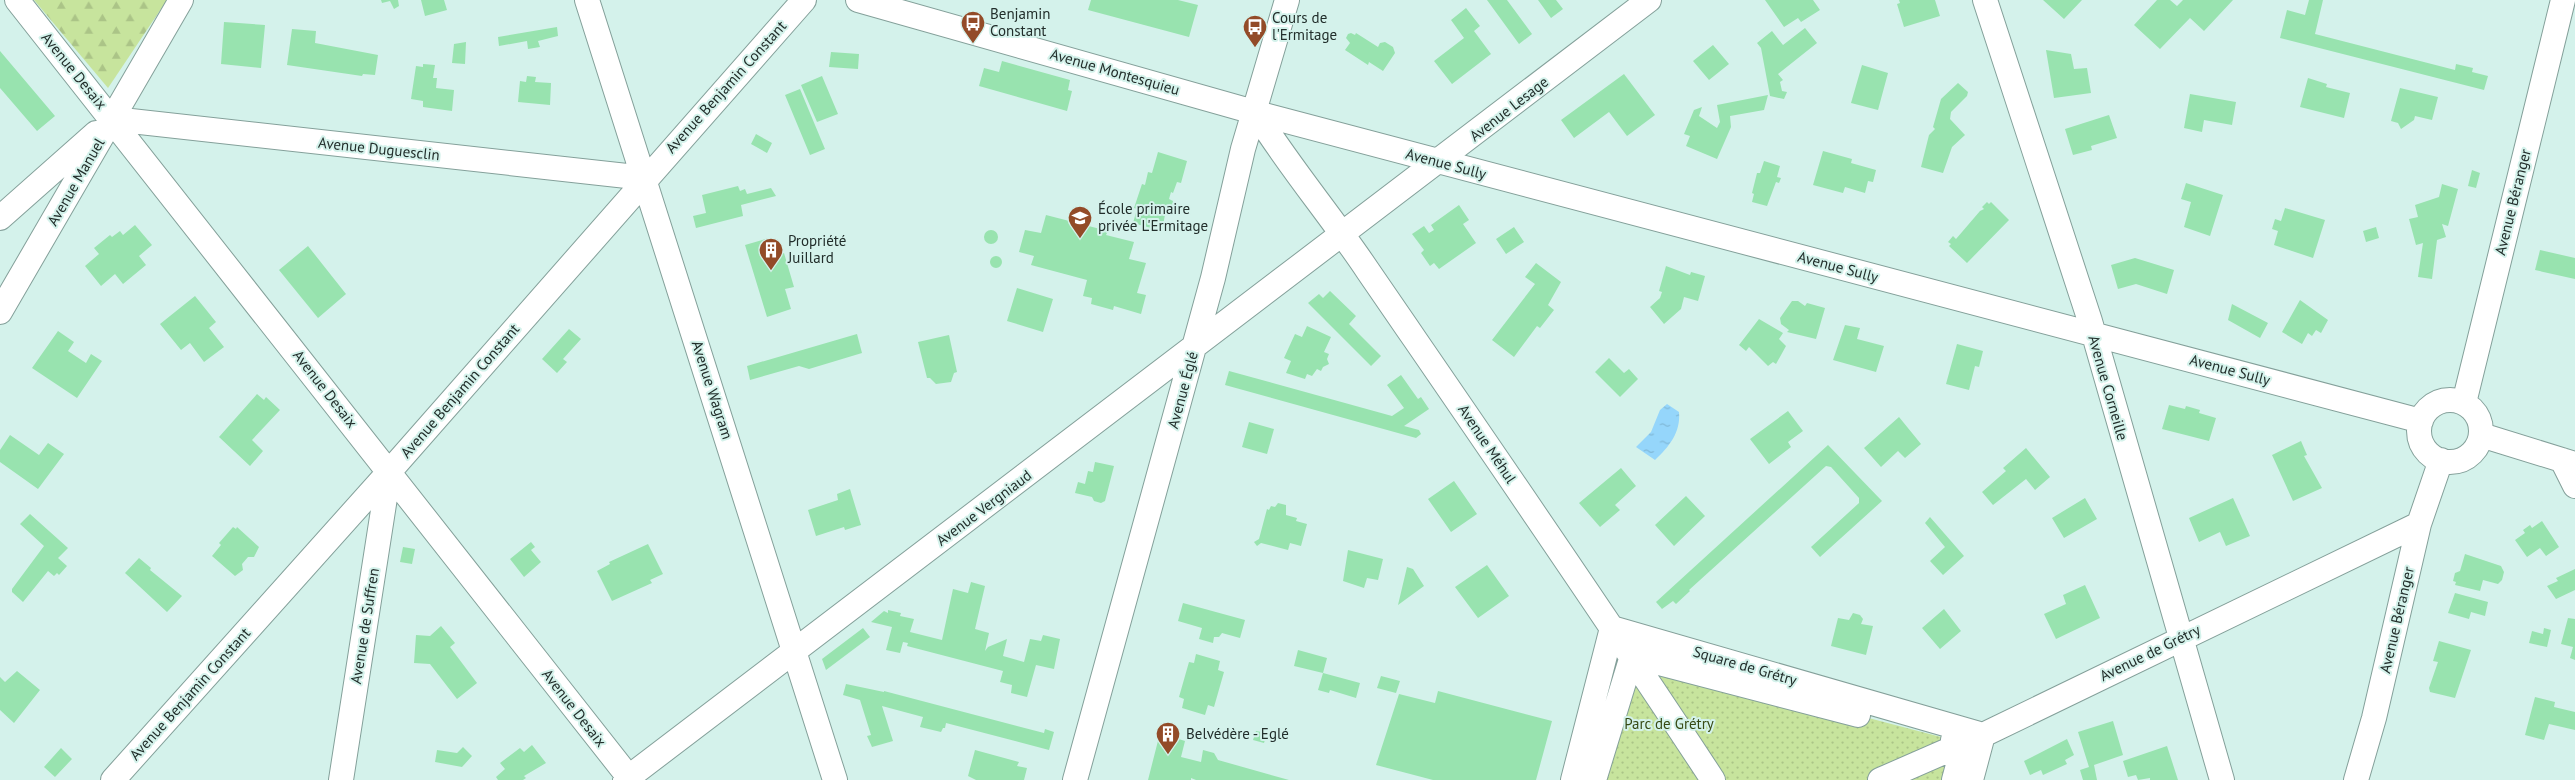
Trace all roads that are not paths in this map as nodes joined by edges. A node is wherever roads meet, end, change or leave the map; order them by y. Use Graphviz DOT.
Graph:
graph roads {
  1 [pos="18,0"];
  2 [pos="181,0"];
  3 [pos="587,0"];
  4 [pos="804,0"];
  5 [pos="858,0"];
  6 [pos="1287,0"];
  7 [pos="1649,0"];
  8 [pos="1985,0"];
  9 [pos="2563,0"];
  10 [pos="1255,112"];
  11 [pos="113,119"];
  12 [pos="1439,162"];
  13 [pos="645,178"];
  14 [pos="0,218"];
  15 [pos="1343,234"];
  16 [pos="0,312"];
  17 [pos="2092,334"];
  18 [pos="1195,346"];
  19 [pos="2464,403"];
  20 [pos="2421,421"];
  21 [pos="2481,435"];
  22 [pos="2571,459"];
  23 [pos="2440,460"];
  24 [pos="389,472"];
  25 [pos="2575,486"];
  26 [pos="2419,524"];
  27 [pos="1612,628"];
  28 [pos="2180,638"];
  29 [pos="794,652"];
  30 [pos="1632,656"];
  31 [pos="1973,739"];
  32 [pos="628,779"];
  33 [pos="113,780"];
  34 [pos="341,780"];
  35 [pos="835,780"];
  36 [pos="1075,780"];
  37 [pos="1573,780"];
  38 [pos="1594,780"];
  39 [pos="1713,780"];
  40 [pos="1880,780"];
  41 [pos="1954,780"];
  42 [pos="1971,780"];
  43 [pos="2222,780"];
  44 [pos="2356,780"];
  1 -- 11 [label="street, Avenue Desaix"];
  2 -- 11 [label="street, Avenue Manuel"];
  3 -- 13 [label="street, Avenue Wagram"];
  4 -- 13 [label="street, Avenue Benjamin Constant"];
  5 -- 10 [label="street, Avenue Montesquieu"];
  6 -- 10 [label="street, Avenue Églé"];
  7 -- 12 [label="street, Avenue Lesage"];
  8 -- 17 [label="street, Avenue Corneille"];
  9 -- 19 [label="street, Avenue Béranger"];
  10 -- 12 [label="street, Avenue Sully"];
  10 -- 15 [label="street, Avenue Méhul"];
  10 -- 18 [label="street, Avenue Églé"];
  11 -- 13 [label="street, Avenue Duguesclin"];
  11 -- 14 [label="street"];
  11 -- 16 [label="street, Avenue Manuel"];
  11 -- 24 [label="street, Avenue Desaix"];
  12 -- 15 [label="street, Avenue Lesage"];
  12 -- 17 [label="street, Avenue Sully"];
  13 -- 24 [label="street, Avenue Benjamin Constant"];
  13 -- 29 [label="street, Avenue Wagram"];
  15 -- 18 [label="street, Avenue Vergniaud"];
  15 -- 27 [label="street, Avenue Méhul"];
  17 -- 20 [label="street, Avenue Sully"];
  17 -- 28 [label="street, Avenue Corneille"];
  18 -- 29 [label="street, Avenue Vergniaud"];
  18 -- 36 [label="street, Avenue Églé"];
  19 -- 20 [label="street"];
  19 -- 21 [label="street"];
  20 -- 23 [label="street"];
  21 -- 22 [label="street"];
  21 -- 23 [label="street"];
  22 -- 25 [label="street"];
  23 -- 26 [label="street, Avenue Béranger"];
  24 -- 32 [label="street, Avenue Desaix"];
  24 -- 33 [label="street, Avenue Benjamin Constant"];
  24 -- 34 [label="street, Avenue de Suffren"];
  26 -- 28 [label="street, Avenue de Grétry"];
  26 -- 44 [label="street, Avenue Béranger"];
  27 -- 30 [label="street, Avenue Méhul"];
  27 -- 31 [label="street, Square de Grétry"];
  27 -- 37 [label="street"];
  28 -- 31 [label="street, Avenue de Grétry"];
  28 -- 43 [label="street, Avenue Corneille"];
  29 -- 32 [label="street, Avenue Vergniaud"];
  29 -- 35 [label="street, Avenue Wagram"];
  30 -- 31 [label="street, Square de Grétry"];
  30 -- 38 [label="street"];
  30 -- 39 [label="street, Avenue Méhul"];
  31 -- 40 [label="street, Avenue de Grétry"];
  31 -- 41 [label="street"];
  31 -- 42 [label="street"];
}
